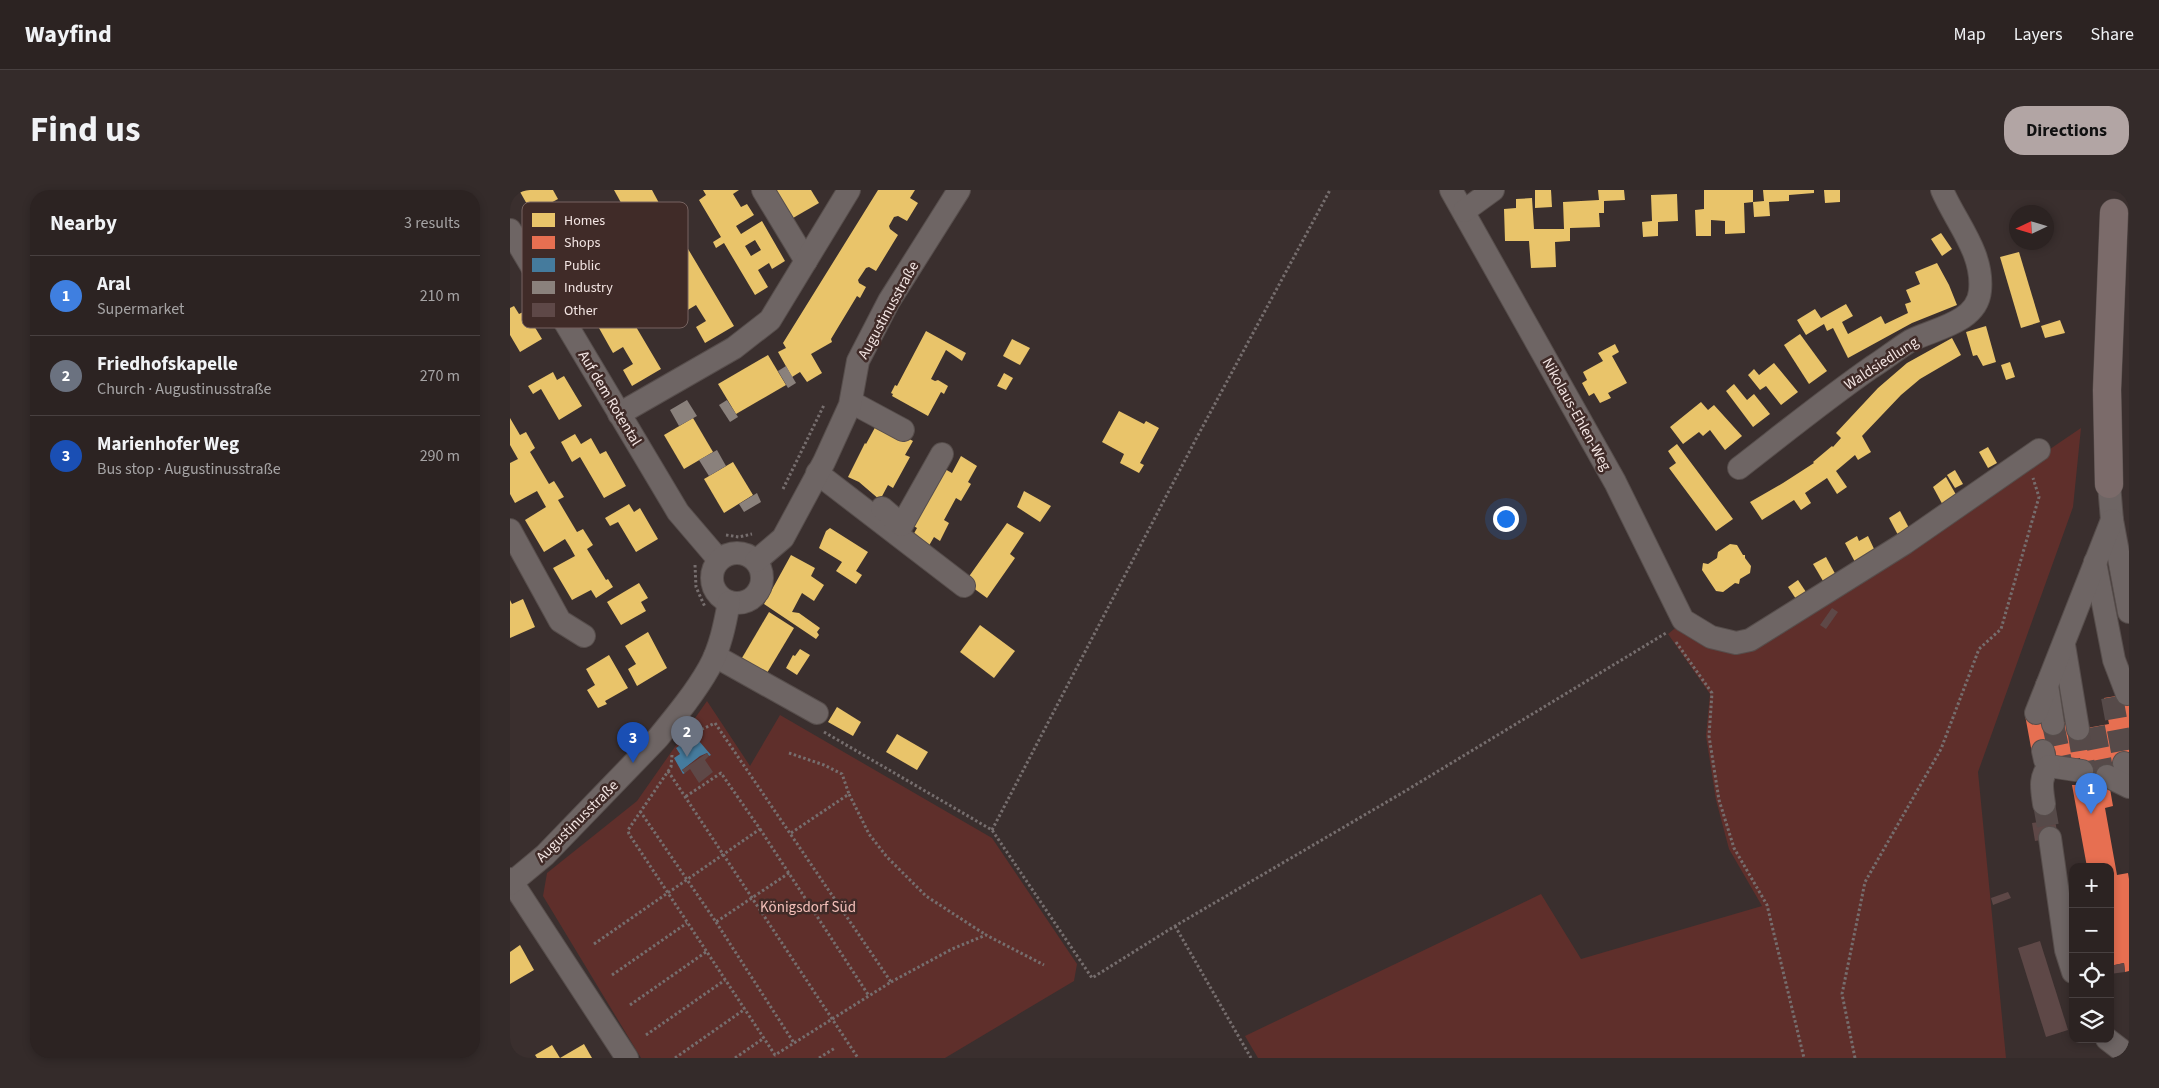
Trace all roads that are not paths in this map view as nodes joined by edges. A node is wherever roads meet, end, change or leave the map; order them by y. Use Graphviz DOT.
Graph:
graph roads {
  1 [pos="763,190"];
  2 [pos="849,190"];
  3 [pos="959,190"];
  4 [pos="1451,190"];
  5 [pos="1493,190"];
  6 [pos="1942,190"];
  7 [pos="2112,201"];
  8 [pos="1464,211"];
  9 [pos="510,230"];
  10 [pos="522,250"];
  11 [pos="806,261"];
  12 [pos="2129,295"];
  13 [pos="568,328"];
  14 [pos="851,402"];
  15 [pos="619,414"];
  16 [pos="903,430"];
  17 [pos="942,454"];
  18 [pos="2031,456"];
  19 [pos="820,467"];
  20 [pos="1739,468"];
  21 [pos="2109,484"];
  22 [pos="2112,520"];
  23 [pos="510,530"];
  24 [pos="719,560"];
  25 [pos="756,561"];
  26 [pos="2096,562"];
  27 [pos="964,586"];
  28 [pos="729,602"];
  29 [pos="2129,612"];
  30 [pos="584,636"];
  31 [pos="2064,645"];
  32 [pos="715,656"];
  33 [pos="2119,696"];
  34 [pos="2045,719"];
  35 [pos="816,720"];
  36 [pos="2086,728"];
  37 [pos="2060,764"];
  38 [pos="2120,771"];
  39 [pos="2129,787"];
  40 [pos="2044,804"];
  41 [pos="2050,838"];
  42 [pos="511,881"];
  43 [pos="2069,959"];
  44 [pos="2112,1043"];
  45 [pos="2129,1056"];
  46 [pos="628,1058"];
  1 -- 11 [label="street"];
  2 -- 11 [label="street"];
  3 -- 14 [label="street, Augustinusstraße"];
  4 -- 8 [label="street, Nikolaus-Ehlen-Weg"];
  5 -- 8 [label="street"];
  6 -- 20 [label="street, Waldsiedlung"];
  7 -- 12 [label="highway"];
  7 -- 21 [label="highway"];
  8 -- 18 [label="street, Nikolaus-Ehlen-Weg"];
  9 -- 10 [label="street, Auf dem Rotental"];
  11 -- 15 [label="street"];
  13 -- 15 [label="street, Auf dem Rotental"];
  14 -- 16 [label="street"];
  14 -- 19 [label="street, Augustinusstraße"];
  15 -- 24 [label="street, Auf dem Rotental"];
  17 -- 19 [label="street"];
  19 -- 25 [label="street, Augustinusstraße"];
  19 -- 27 [label="street"];
  21 -- 22 [label="street"];
  22 -- 26 [label="street"];
  22 -- 29 [label="street"];
  23 -- 30 [label="street"];
  24 -- 25 [label="street"];
  24 -- 28 [label="street"];
  25 -- 28 [label="street"];
  26 -- 31 [label="street"];
  26 -- 33 [label="street"];
  28 -- 32 [label="street, Augustinusstraße"];
  31 -- 34 [label="street"];
  31 -- 36 [label="street"];
  32 -- 35 [label="street"];
  32 -- 42 [label="street, Augustinusstraße"];
  37 -- 40 [label="street"];
  38 -- 39 [label="street"];
  41 -- 43 [label="street"];
  42 -- 46 [label="street"];
  44 -- 45 [label="street"];
}
